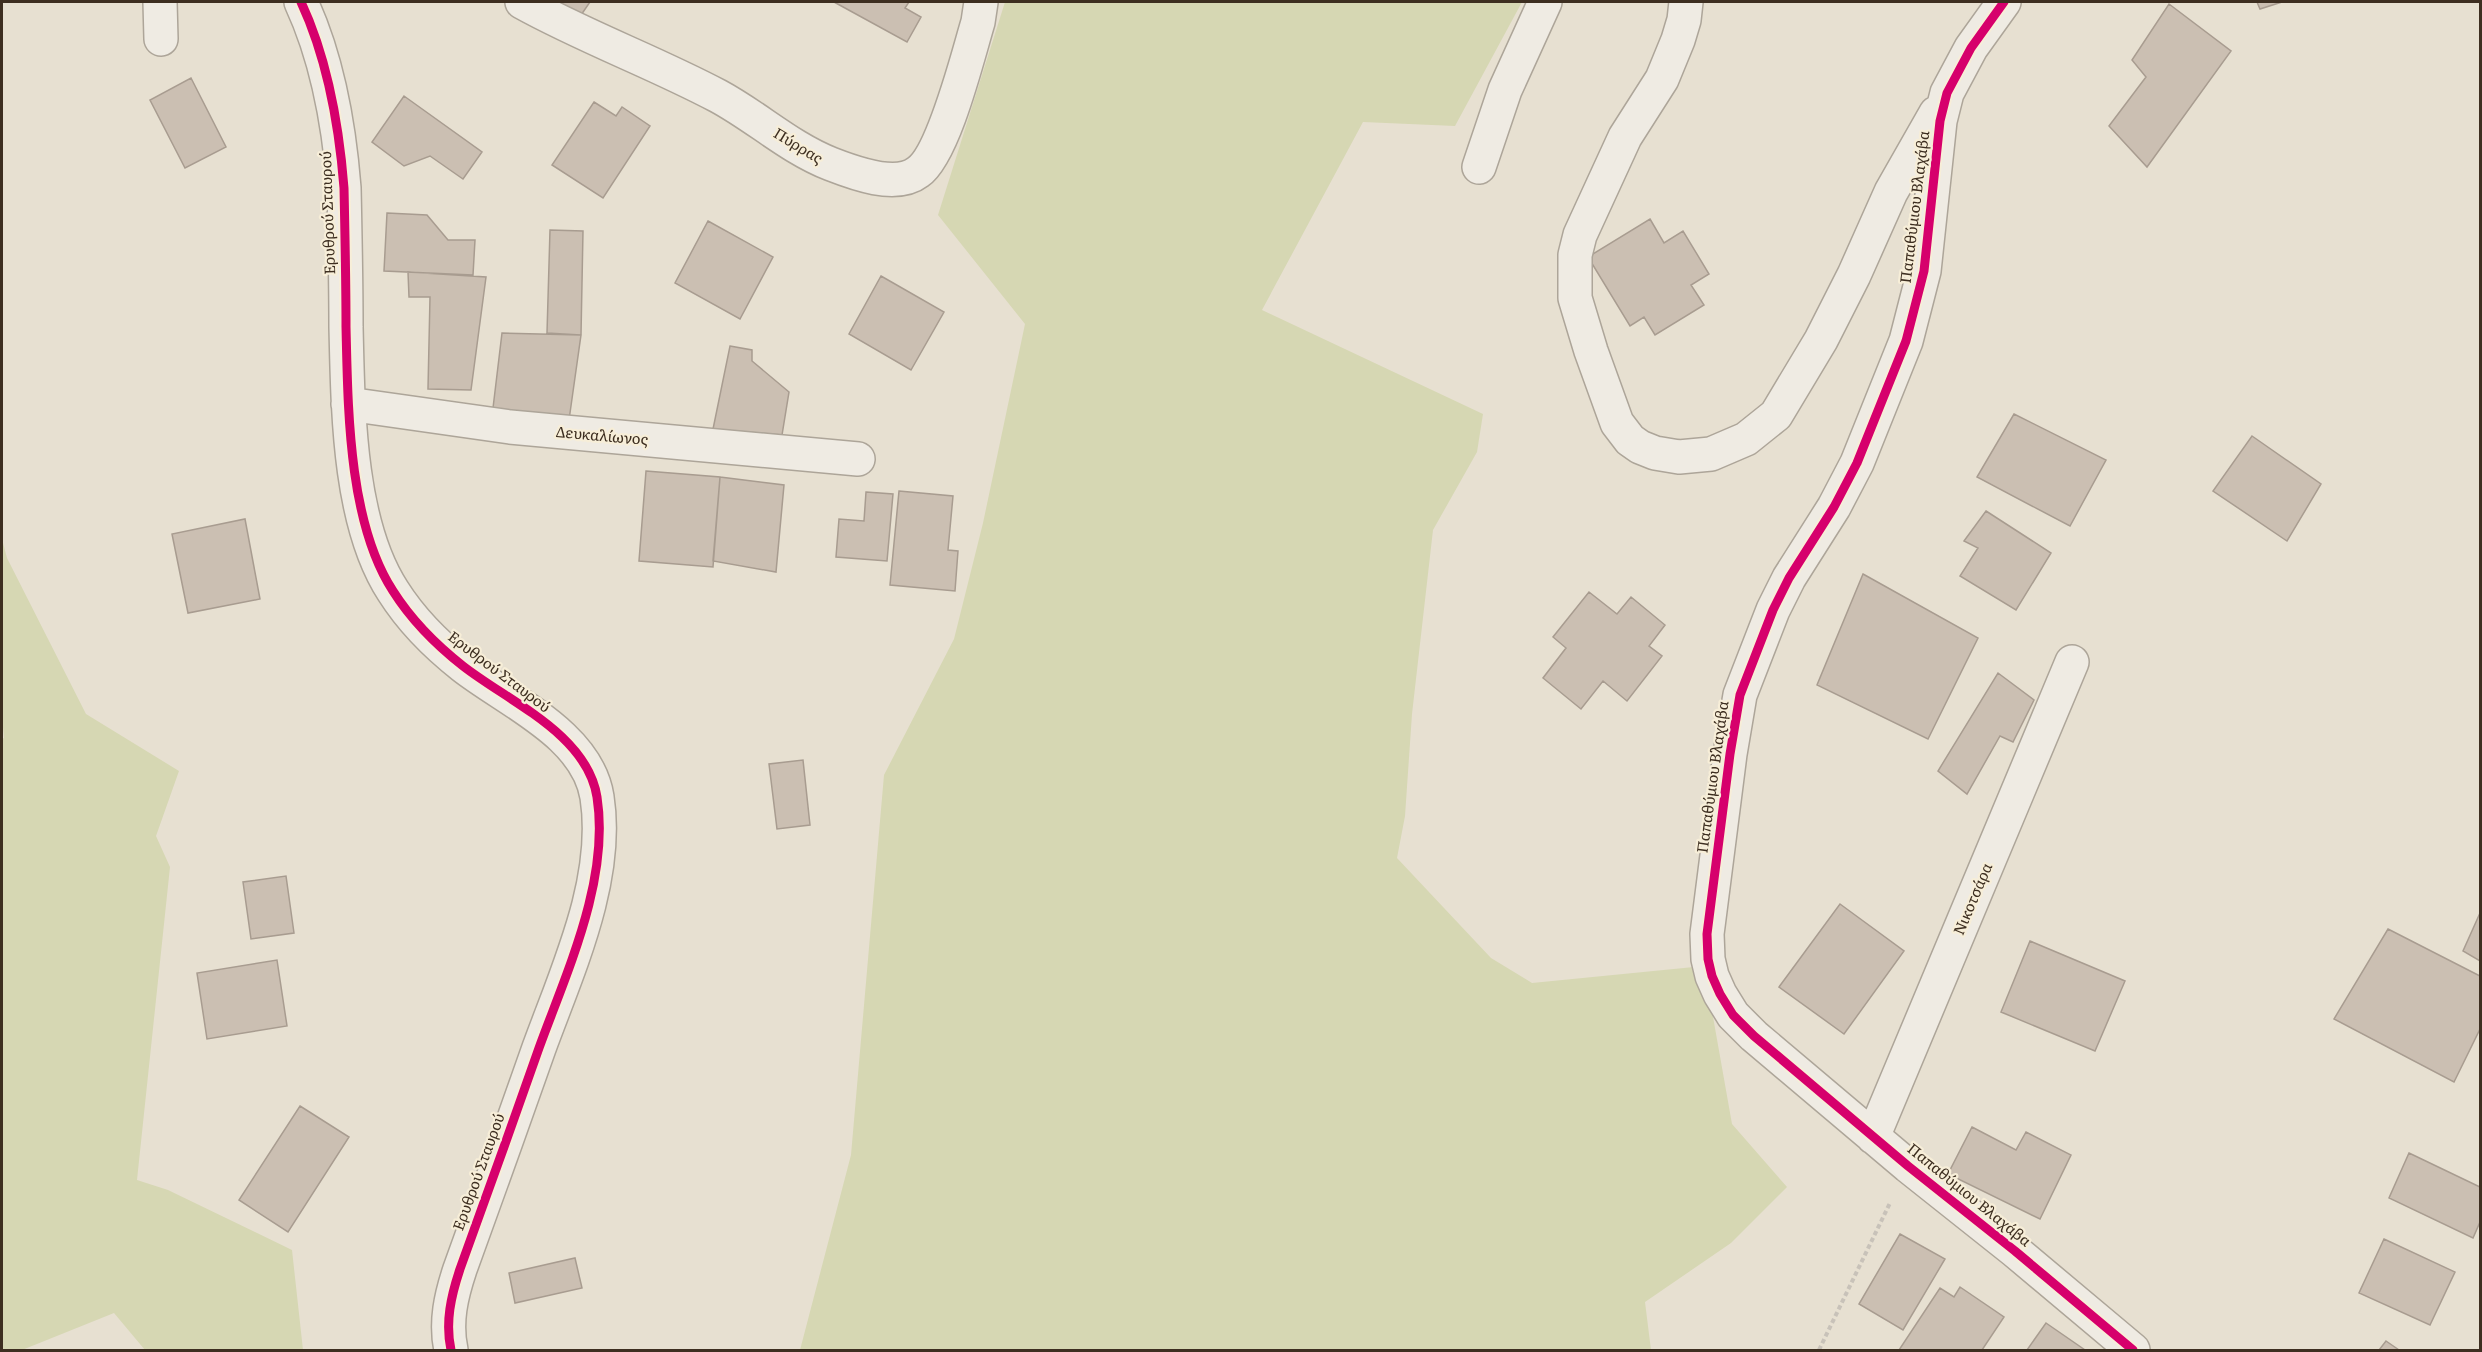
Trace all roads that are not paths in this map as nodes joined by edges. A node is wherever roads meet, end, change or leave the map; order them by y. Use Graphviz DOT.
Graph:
graph roads {
  1 [pos="160,2"];
  2 [pos="301,2"];
  3 [pos="522,2"];
  4 [pos="981,2"];
  5 [pos="1545,2"];
  6 [pos="1686,2"];
  7 [pos="2004,2"];
  8 [pos="161,39"];
  9 [pos="1947,93"];
  10 [pos="1479,167"];
  11 [pos="348,404"];
  12 [pos="858,459"];
  13 [pos="2072,662"];
  14 [pos="1873,1137"];
  15 [pos="451,1350"];
  16 [pos="2133,1350"];
  1 -- 8 [label="street"];
  2 -- 11 [label="street, Ερυθρού Σταυρού"];
  3 -- 4 [label="street, Πύρρας"];
  5 -- 10 [label="street"];
  6 -- 9 [label="street"];
  7 -- 9 [label="street, Παπαθύμιου Βλαχάβα"];
  9 -- 14 [label="street, Παπαθύμιου Βλαχάβα"];
  11 -- 12 [label="street, Δευκαλίωνος"];
  11 -- 15 [label="street, Ερυθρού Σταυρού"];
  13 -- 14 [label="street, Νικοτσάρα"];
  14 -- 16 [label="street, Παπαθύμιου Βλαχάβα"];
}
